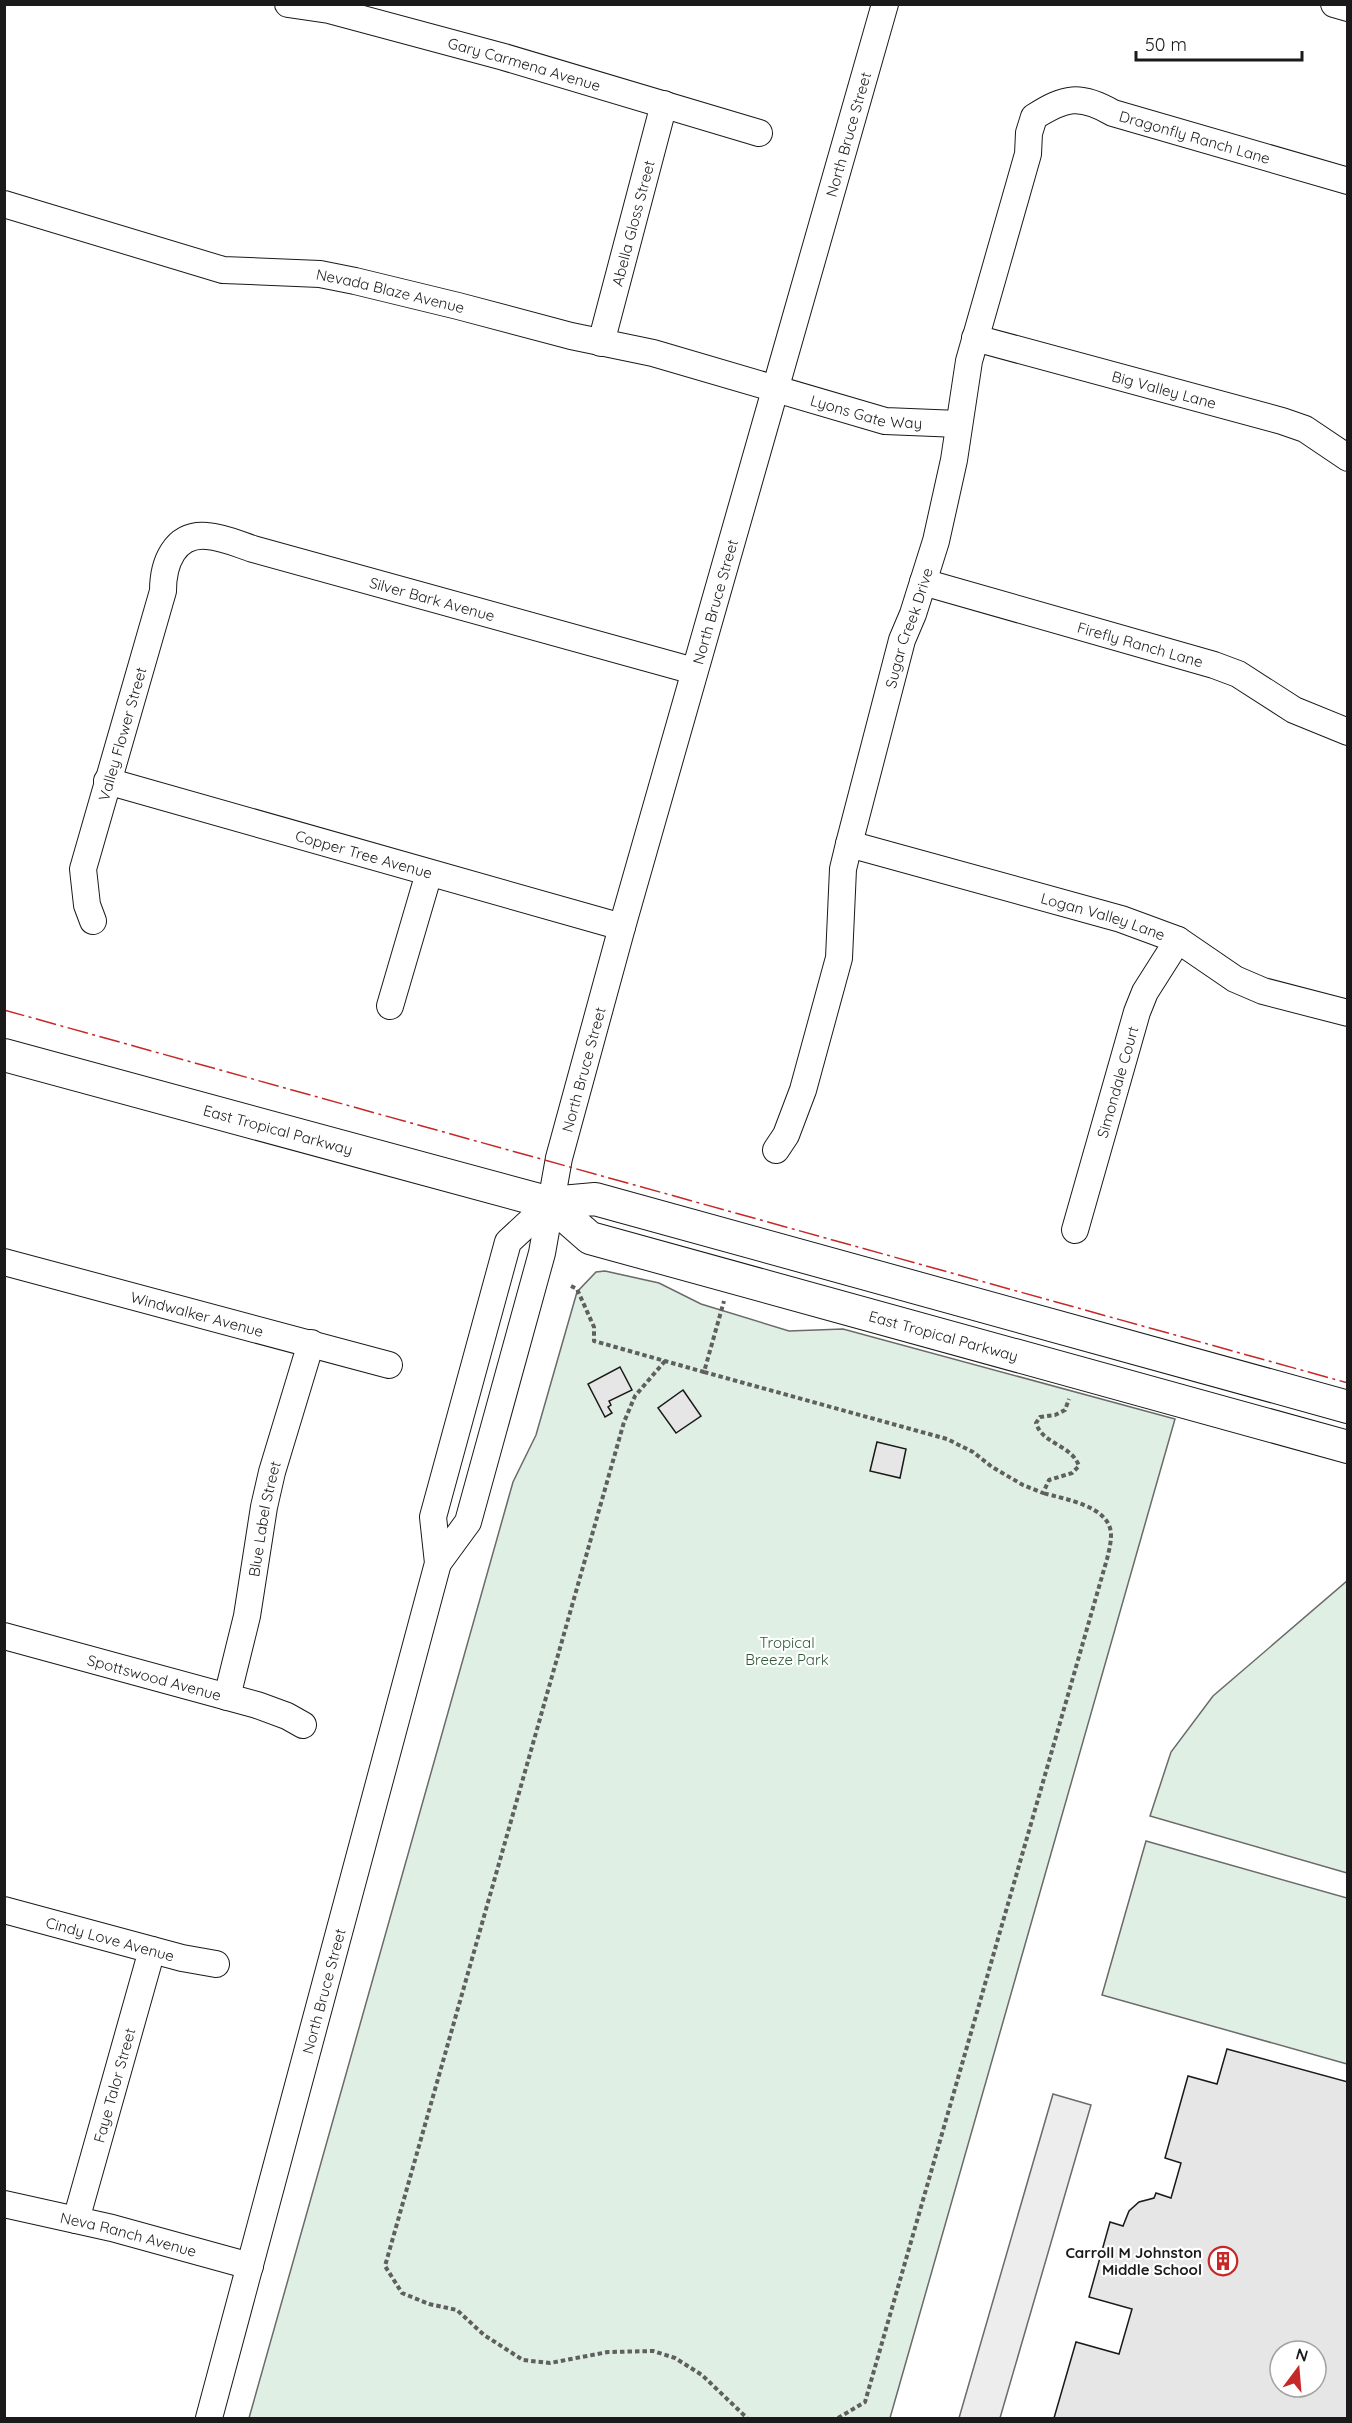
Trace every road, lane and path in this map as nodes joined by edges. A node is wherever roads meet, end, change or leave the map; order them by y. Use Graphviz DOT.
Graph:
graph roads {
  1 [pos="288,4"];
  2 [pos="885,4"];
  3 [pos="1334,4"];
  4 [pos="1347,8"];
  5 [pos="664,104"];
  6 [pos="1046,109"];
  7 [pos="759,133"];
  8 [pos="1347,181"];
  9 [pos="4,204"];
  10 [pos="975,338"];
  11 [pos="601,343"];
  12 [pos="775,387"];
  13 [pos="959,424"];
  14 [pos="1347,458"];
  15 [pos="174,550"];
  16 [pos="923,582"];
  17 [pos="694,671"];
  18 [pos="1347,732"];
  19 [pos="107,781"];
  20 [pos="849,844"];
  21 [pos="429,873"];
  22 [pos="93,921"];
  23 [pos="622,927"];
  24 [pos="1178,940"];
  25 [pos="390,1006"];
  26 [pos="1347,1013"];
  27 [pos="4,1055"];
  28 [pos="776,1150"];
  29 [pos="550,1203"];
  30 [pos="1075,1230"];
  31 [pos="4,1263"];
  32 [pos="730,1277"];
  33 [pos="571,1286"];
  34 [pos="310,1343"];
  35 [pos="665,1361"];
  36 [pos="389,1365"];
  37 [pos="704,1372"];
  38 [pos="1069,1399"];
  39 [pos="1347,1407"];
  40 [pos="1347,1447"];
  41 [pos="1043,1493"];
  42 [pos="438,1563"];
  43 [pos="4,1635"];
  44 [pos="227,1697"];
  45 [pos="303,1725"];
  46 [pos="4,1911"];
  47 [pos="152,1950"];
  48 [pos="216,1964"];
  49 [pos="4,2204"];
  50 [pos="76,2220"];
  51 [pos="250,2266"];
  52 [pos="209,2418"];
  53 [pos="747,2418"];
  54 [pos="838,2418"];
  1 -- 5 [label="street, Gary Carmena Avenue"];
  2 -- 12 [label="street, North Bruce Street"];
  3 -- 4 [label="street"];
  5 -- 7 [label="street, Gary Carmena Avenue"];
  5 -- 11 [label="street, Abella Gloss Street"];
  6 -- 8 [label="street, Dragonfly Ranch Lane"];
  6 -- 10 [label="street, Sugar Creek Drive"];
  9 -- 11 [label="street, Nevada Blaze Avenue"];
  10 -- 13 [label="street, Sugar Creek Drive"];
  10 -- 14 [label="street, Big Valley Lane"];
  11 -- 12 [label="street, Nevada Blaze Avenue"];
  12 -- 13 [label="street, Lyons Gate Way"];
  12 -- 17 [label="street, North Bruce Street"];
  13 -- 16 [label="street, Sugar Creek Drive"];
  15 -- 17 [label="street, Silver Bark Avenue"];
  15 -- 19 [label="street, Valley Flower Street"];
  16 -- 18 [label="street, Firefly Ranch Lane"];
  16 -- 20 [label="street, Sugar Creek Drive"];
  17 -- 23 [label="street, North Bruce Street"];
  19 -- 21 [label="street, Copper Tree Avenue"];
  19 -- 22 [label="street, Valley Flower Street"];
  20 -- 24 [label="street, Logan Valley Lane"];
  20 -- 28 [label="street, Sugar Creek Drive"];
  21 -- 23 [label="street, Copper Tree Avenue"];
  21 -- 25 [label="street"];
  23 -- 29 [label="street, North Bruce Street"];
  24 -- 26 [label="street, Logan Valley Lane"];
  24 -- 30 [label="street, Simondale Court"];
  27 -- 29 [label="main road, East Tropical Parkway"];
  29 -- 32 [label="main road, East Tropical Parkway"];
  29 -- 39 [label="main road, East Tropical Parkway"];
  29 -- 42 [label="street, North Bruce Street"];
  29 -- 42 [label="street, North Bruce Street"];
  31 -- 34 [label="street, Windwalker Avenue"];
  32 -- 37 [label="path"];
  32 -- 40 [label="main road, East Tropical Parkway"];
  33 -- 35 [label="path"];
  34 -- 36 [label="street, Windwalker Avenue"];
  34 -- 44 [label="street, Blue Label Street"];
  35 -- 37 [label="path"];
  35 -- 53 [label="path"];
  37 -- 41 [label="path"];
  38 -- 41 [label="path"];
  41 -- 54 [label="path"];
  42 -- 51 [label="street, North Bruce Street"];
  43 -- 44 [label="street, Spottswood Avenue"];
  44 -- 45 [label="street, Spottswood Avenue"];
  46 -- 47 [label="street, Cindy Love Avenue"];
  47 -- 48 [label="street, Cindy Love Avenue"];
  47 -- 50 [label="street, Faye Talor Street"];
  49 -- 50 [label="street, Neva Ranch Avenue"];
  50 -- 51 [label="street, Neva Ranch Avenue"];
  51 -- 52 [label="street, North Bruce Street"];
}
